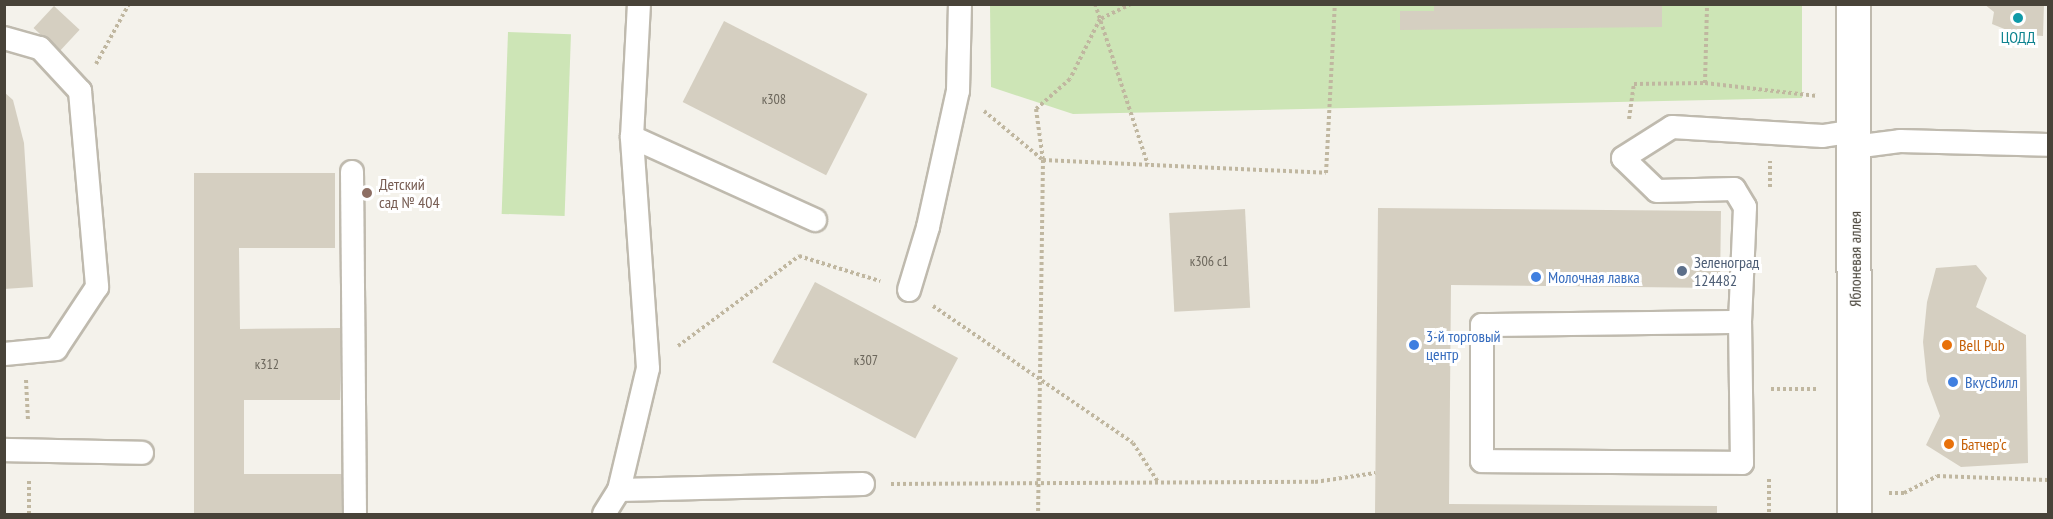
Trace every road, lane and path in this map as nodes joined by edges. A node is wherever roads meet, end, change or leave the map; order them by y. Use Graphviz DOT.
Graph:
graph roads {
  1 [pos="129,4"];
  2 [pos="639,4"];
  3 [pos="960,4"];
  4 [pos="1095,4"];
  5 [pos="1131,4"];
  6 [pos="1335,4"];
  7 [pos="1707,4"];
  8 [pos="1853,4"];
  9 [pos="1100,19"];
  10 [pos="4,38"];
  11 [pos="1705,83"];
  12 [pos="80,91"];
  13 [pos="958,91"];
  14 [pos="1823,96"];
  15 [pos="632,138"];
  16 [pos="1854,139"];
  17 [pos="2049,145"];
  18 [pos="1623,159"];
  19 [pos="1043,160"];
  20 [pos="1148,165"];
  21 [pos="352,172"];
  22 [pos="815,220"];
  23 [pos="909,290"];
  24 [pos="1740,322"];
  25 [pos="4,354"];
  26 [pos="648,368"];
  27 [pos="1040,380"];
  28 [pos="1769,389"];
  29 [pos="1821,389"];
  30 [pos="4,450"];
  31 [pos="142,453"];
  32 [pos="1376,473"];
  33 [pos="2049,480"];
  34 [pos="1158,482"];
  35 [pos="863,484"];
  36 [pos="1038,484"];
  37 [pos="619,490"];
  38 [pos="1854,504"];
  39 [pos="355,514"];
  40 [pos="604,514"];
  41 [pos="1038,514"];
  1 -- 12 [label="path"];
  2 -- 15 [label="lane"];
  3 -- 13 [label="lane"];
  4 -- 9 [label="path"];
  5 -- 9 [label="path"];
  6 -- 20 [label="path"];
  7 -- 11 [label="path"];
  8 -- 16 [label="street, Яблоневая аллея"];
  9 -- 19 [label="path"];
  9 -- 20 [label="path"];
  10 -- 12 [label="lane"];
  11 -- 14 [label="path"];
  11 -- 18 [label="path"];
  12 -- 25 [label="lane"];
  13 -- 19 [label="path"];
  13 -- 23 [label="lane"];
  15 -- 22 [label="lane"];
  15 -- 26 [label="lane"];
  16 -- 17 [label="lane"];
  16 -- 18 [label="lane"];
  16 -- 38 [label="street, Яблоневая аллея"];
  18 -- 24 [label="lane"];
  19 -- 20 [label="path"];
  19 -- 27 [label="path"];
  21 -- 39 [label="lane"];
  23 -- 26 [label="path"];
  23 -- 27 [label="path"];
  24 -- 24 [label="lane"];
  26 -- 37 [label="lane"];
  27 -- 34 [label="path"];
  27 -- 36 [label="path"];
  28 -- 29 [label="path"];
  30 -- 31 [label="lane"];
  32 -- 34 [label="path"];
  33 -- 38 [label="path"];
  34 -- 36 [label="path"];
  35 -- 36 [label="path"];
  35 -- 37 [label="lane"];
  36 -- 41 [label="path"];
  37 -- 40 [label="lane"];
}
